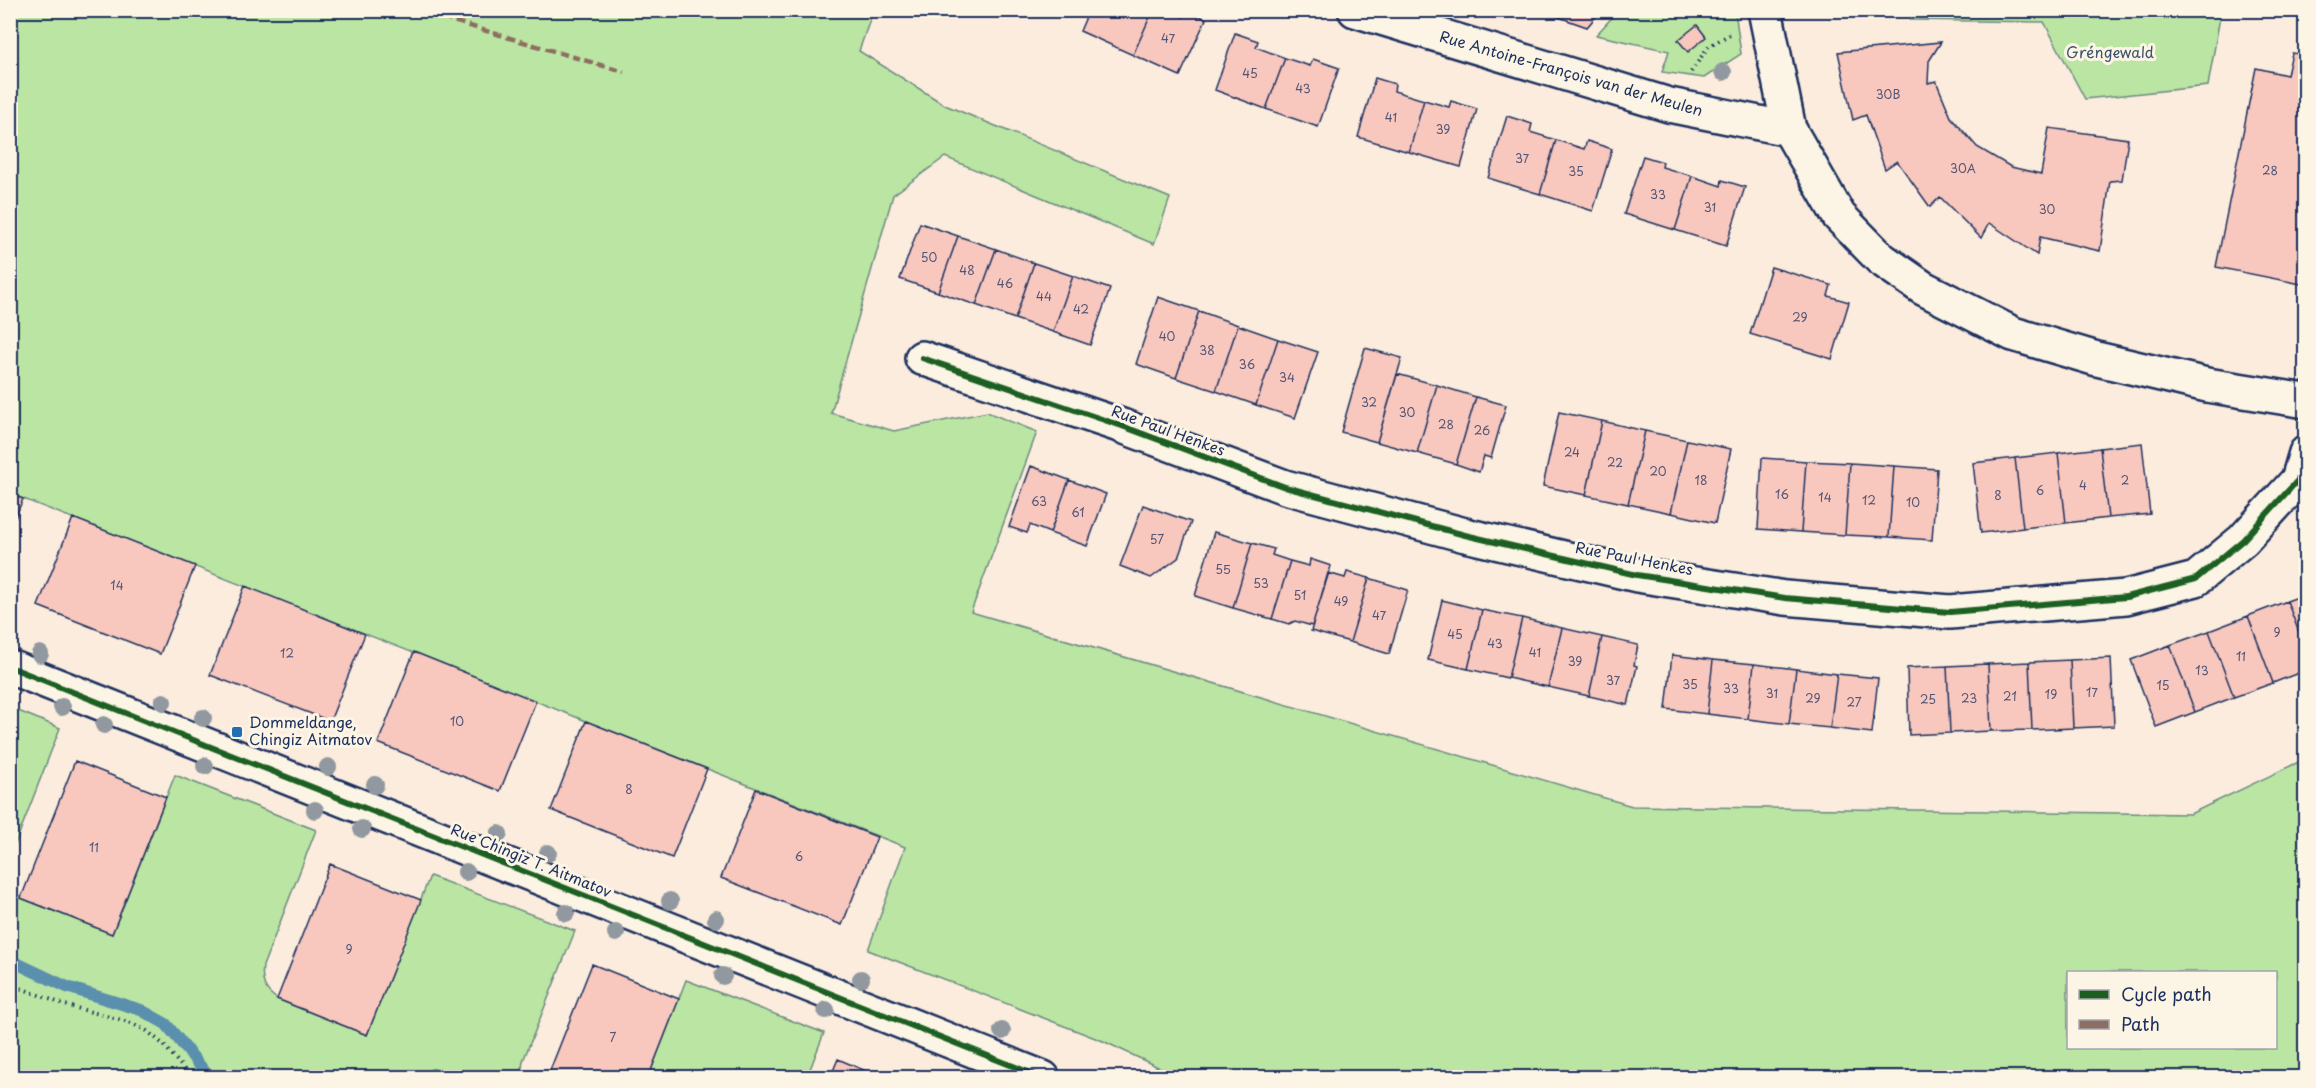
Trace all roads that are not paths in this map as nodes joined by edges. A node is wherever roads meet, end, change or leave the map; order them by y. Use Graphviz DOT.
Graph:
graph roads {
  1 [pos="1355,10"];
  2 [pos="1765,12"];
  3 [pos="1789,129"];
  4 [pos="922,358"];
  5 [pos="2306,401"];
  6 [pos="2306,453"];
  7 [pos="10,667"];
  8 [pos="1043,1077"];
  1 -- 3 [label="street, Rue Antoine-François van der Meulen"];
  2 -- 3 [label="street"];
  3 -- 5 [label="street"];
  4 -- 6 [label="street, Rue Paul Henkes"];
  7 -- 8 [label="street, Rue Chingiz T. Aitmatov"];
}
